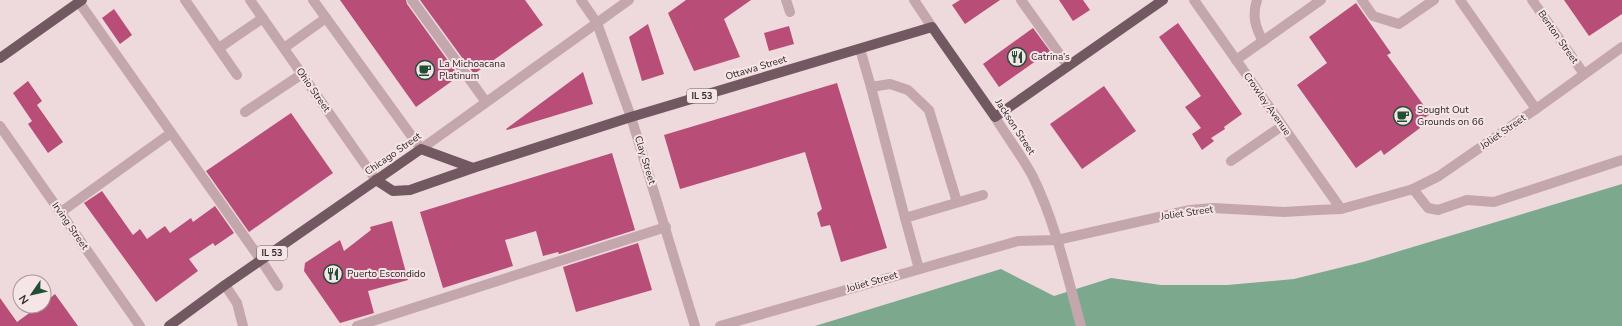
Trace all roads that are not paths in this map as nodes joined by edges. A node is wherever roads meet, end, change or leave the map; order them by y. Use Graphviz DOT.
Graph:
graph roads {
  1 [pos="185,0"];
  2 [pos="250,0"];
  3 [pos="313,0"];
  4 [pos="412,0"];
  5 [pos="581,0"];
  6 [pos="629,0"];
  7 [pos="786,0"];
  8 [pos="914,0"];
  9 [pos="1021,0"];
  10 [pos="1163,0"];
  11 [pos="1194,0"];
  12 [pos="1257,0"];
  13 [pos="1321,0"];
  14 [pos="1362,0"];
  15 [pos="1460,0"];
  16 [pos="1532,0"];
  17 [pos="80,1"];
  18 [pos="1428,2"];
  19 [pos="790,12"];
  20 [pos="263,18"];
  21 [pos="326,18"];
  22 [pos="597,23"];
  23 [pos="932,26"];
  24 [pos="1263,41"];
  25 [pos="1622,47"];
  26 [pos="219,48"];
  27 [pos="284,48"];
  28 [pos="860,49"];
  29 [pos="0,58"];
  30 [pos="1236,60"];
  31 [pos="1068,66"];
  32 [pos="302,74"];
  33 [pos="1584,74"];
  34 [pos="237,75"];
  35 [pos="871,87"];
  36 [pos="486,102"];
  37 [pos="1536,109"];
  38 [pos="245,112"];
  39 [pos="995,117"];
  40 [pos="631,118"];
  41 [pos="0,126"];
  42 [pos="1282,126"];
  43 [pos="171,133"];
  44 [pos="421,149"];
  45 [pos="1622,160"];
  46 [pos="1231,161"];
  47 [pos="473,168"];
  48 [pos="376,180"];
  49 [pos="1413,189"];
  50 [pos="983,195"];
  51 [pos="957,202"];
  52 [pos="1341,209"];
  53 [pos="61,212"];
  54 [pos="905,218"];
  55 [pos="666,227"];
  56 [pos="1057,240"];
  57 [pos="261,260"];
  58 [pos="919,269"];
  59 [pos="226,285"];
  60 [pos="278,286"];
  61 [pos="140,326"];
  62 [pos="169,326"];
  63 [pos="243,326"];
  64 [pos="357,326"];
  65 [pos="695,326"];
  66 [pos="720,326"];
  67 [pos="1081,326"];
  1 -- 26 [label="street"];
  2 -- 20 [label="street, Ohio Street"];
  3 -- 21 [label="street"];
  4 -- 36 [label="street"];
  5 -- 22 [label="street, Clay Street"];
  6 -- 22 [label="street, Chicago Street"];
  7 -- 19 [label="street"];
  8 -- 23 [label="street, Jackson Street"];
  9 -- 31 [label="street"];
  10 -- 31 [label="main road"];
  11 -- 30 [label="street, Crowley Avenue"];
  12 -- 24 [label="street"];
  13 -- 24 [label="street"];
  14 -- 18 [label="street"];
  15 -- 37 [label="street"];
  16 -- 33 [label="street, Benton Street"];
  17 -- 29 [label="main road"];
  17 -- 43 [label="street"];
  20 -- 26 [label="street"];
  20 -- 27 [label="street, Ohio Street"];
  21 -- 27 [label="street"];
  21 -- 44 [label="street"];
  22 -- 36 [label="street, Chicago Street"];
  22 -- 40 [label="street, Clay Street"];
  23 -- 28 [label="main road, Ottawa Street / IL 53"];
  23 -- 39 [label="main road, Jackson Street"];
  24 -- 30 [label="street"];
  25 -- 33 [label="street, Joliet Street"];
  26 -- 34 [label="street"];
  27 -- 32 [label="street, Ohio Street"];
  28 -- 35 [label="street"];
  28 -- 40 [label="main road, Ottawa Street / IL 53"];
  30 -- 42 [label="street, Crowley Avenue"];
  31 -- 39 [label="main road"];
  32 -- 38 [label="street"];
  32 -- 48 [label="street, Ohio Street"];
  33 -- 37 [label="street, Joliet Street"];
  35 -- 51 [label="street"];
  35 -- 54 [label="street"];
  36 -- 44 [label="street, Chicago Street"];
  37 -- 49 [label="street, Joliet Street"];
  39 -- 56 [label="street, Jackson Street"];
  40 -- 47 [label="main road, Ottawa Street / IL 53"];
  40 -- 55 [label="street, Clay Street"];
  41 -- 53 [label="street, Irving Street"];
  42 -- 46 [label="street"];
  42 -- 52 [label="street, Crowley Avenue"];
  43 -- 53 [label="street"];
  43 -- 57 [label="street"];
  44 -- 47 [label="main road"];
  44 -- 48 [label="main road, Chicago Street"];
  45 -- 49 [label="street"];
  47 -- 48 [label="main road, Ottawa Street"];
  48 -- 57 [label="main road, Chicago Street / IL 53"];
  49 -- 52 [label="street, Joliet Street"];
  50 -- 51 [label="street"];
  51 -- 54 [label="street"];
  52 -- 56 [label="street, Joliet Street"];
  53 -- 61 [label="street, Irving Street"];
  54 -- 58 [label="street"];
  55 -- 64 [label="street"];
  55 -- 65 [label="street, Clay Street"];
  56 -- 58 [label="street, Joliet Street"];
  56 -- 67 [label="street, Jackson Street"];
  57 -- 59 [label="main road, Chicago Street / IL 53"];
  57 -- 60 [label="street"];
  58 -- 66 [label="street, Joliet Street"];
  59 -- 62 [label="main road, Chicago Street / IL 53"];
  59 -- 63 [label="street"];
}
